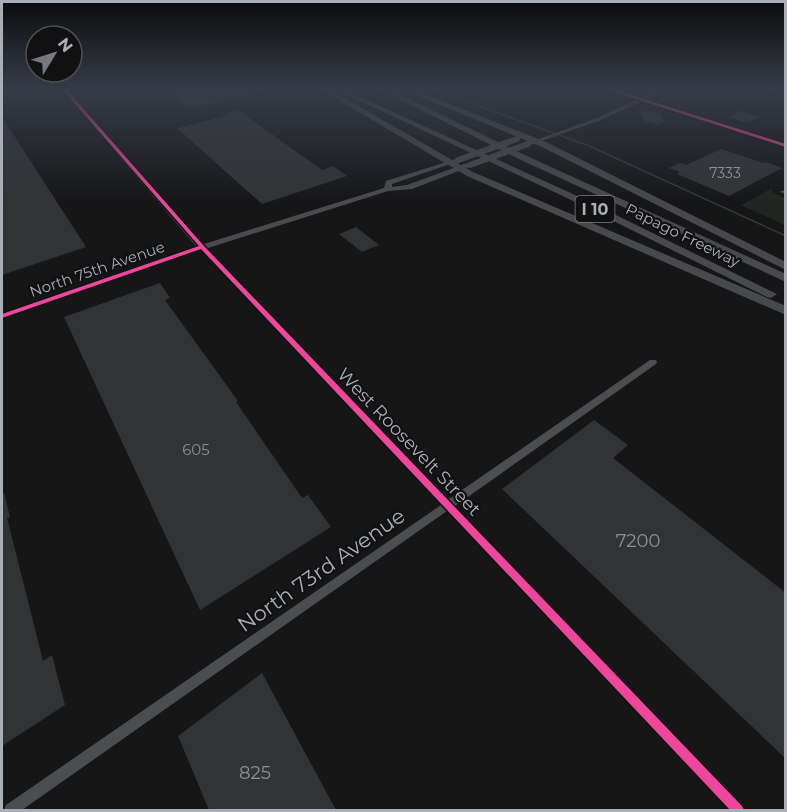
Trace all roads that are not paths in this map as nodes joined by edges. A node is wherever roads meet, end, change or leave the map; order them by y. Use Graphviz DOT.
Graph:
graph roads {
  1 [pos="97,127"];
  2 [pos="392,127"];
  3 [pos="420,127"];
  4 [pos="466,127"];
  5 [pos="494,127"];
  6 [pos="554,127"];
  7 [pos="571,127"];
  8 [pos="574,127"];
  9 [pos="726,127"];
  10 [pos="562,132"];
  11 [pos="530,140"];
  12 [pos="786,146"];
  13 [pos="459,164"];
  14 [pos="387,189"];
  15 [pos="202,247"];
  16 [pos="786,267"];
  17 [pos="786,279"];
  18 [pos="786,301"];
  19 [pos="786,311"];
  20 [pos="2,316"];
  21 [pos="653,362"];
  22 [pos="448,505"];
  23 [pos="11,810"];
  24 [pos="738,810"];
  1 -- 15 [label="main road, West Roosevelt Street"];
  2 -- 13 [label="highway"];
  3 -- 18 [label="highway, Papago Freeway / I 10"];
  4 -- 17 [label="highway, Papago Freeway / I 10"];
  5 -- 11 [label="highway"];
  6 -- 11 [label="main road, North 75th Avenue"];
  7 -- 10 [label="main road"];
  8 -- 10 [label="main road, North 75th Avenue"];
  9 -- 12 [label="main road"];
  10 -- 11 [label="main road, North 75th Avenue"];
  11 -- 13 [label="main road, North 75th Avenue, bridge"];
  11 -- 13 [label="main road, North 75th Avenue, bridge"];
  11 -- 16 [label="highway"];
  13 -- 14 [label="main road, North 75th Avenue"];
  13 -- 14 [label="main road, North 75th Avenue"];
  13 -- 19 [label="highway"];
  14 -- 15 [label="main road, North 75th Avenue"];
  15 -- 20 [label="main road, North 75th Avenue"];
  15 -- 22 [label="street, West Roosevelt Street"];
  21 -- 22 [label="street, North 73rd Avenue"];
  22 -- 23 [label="street, North 73rd Avenue"];
  22 -- 24 [label="street, West Roosevelt Street"];
}
